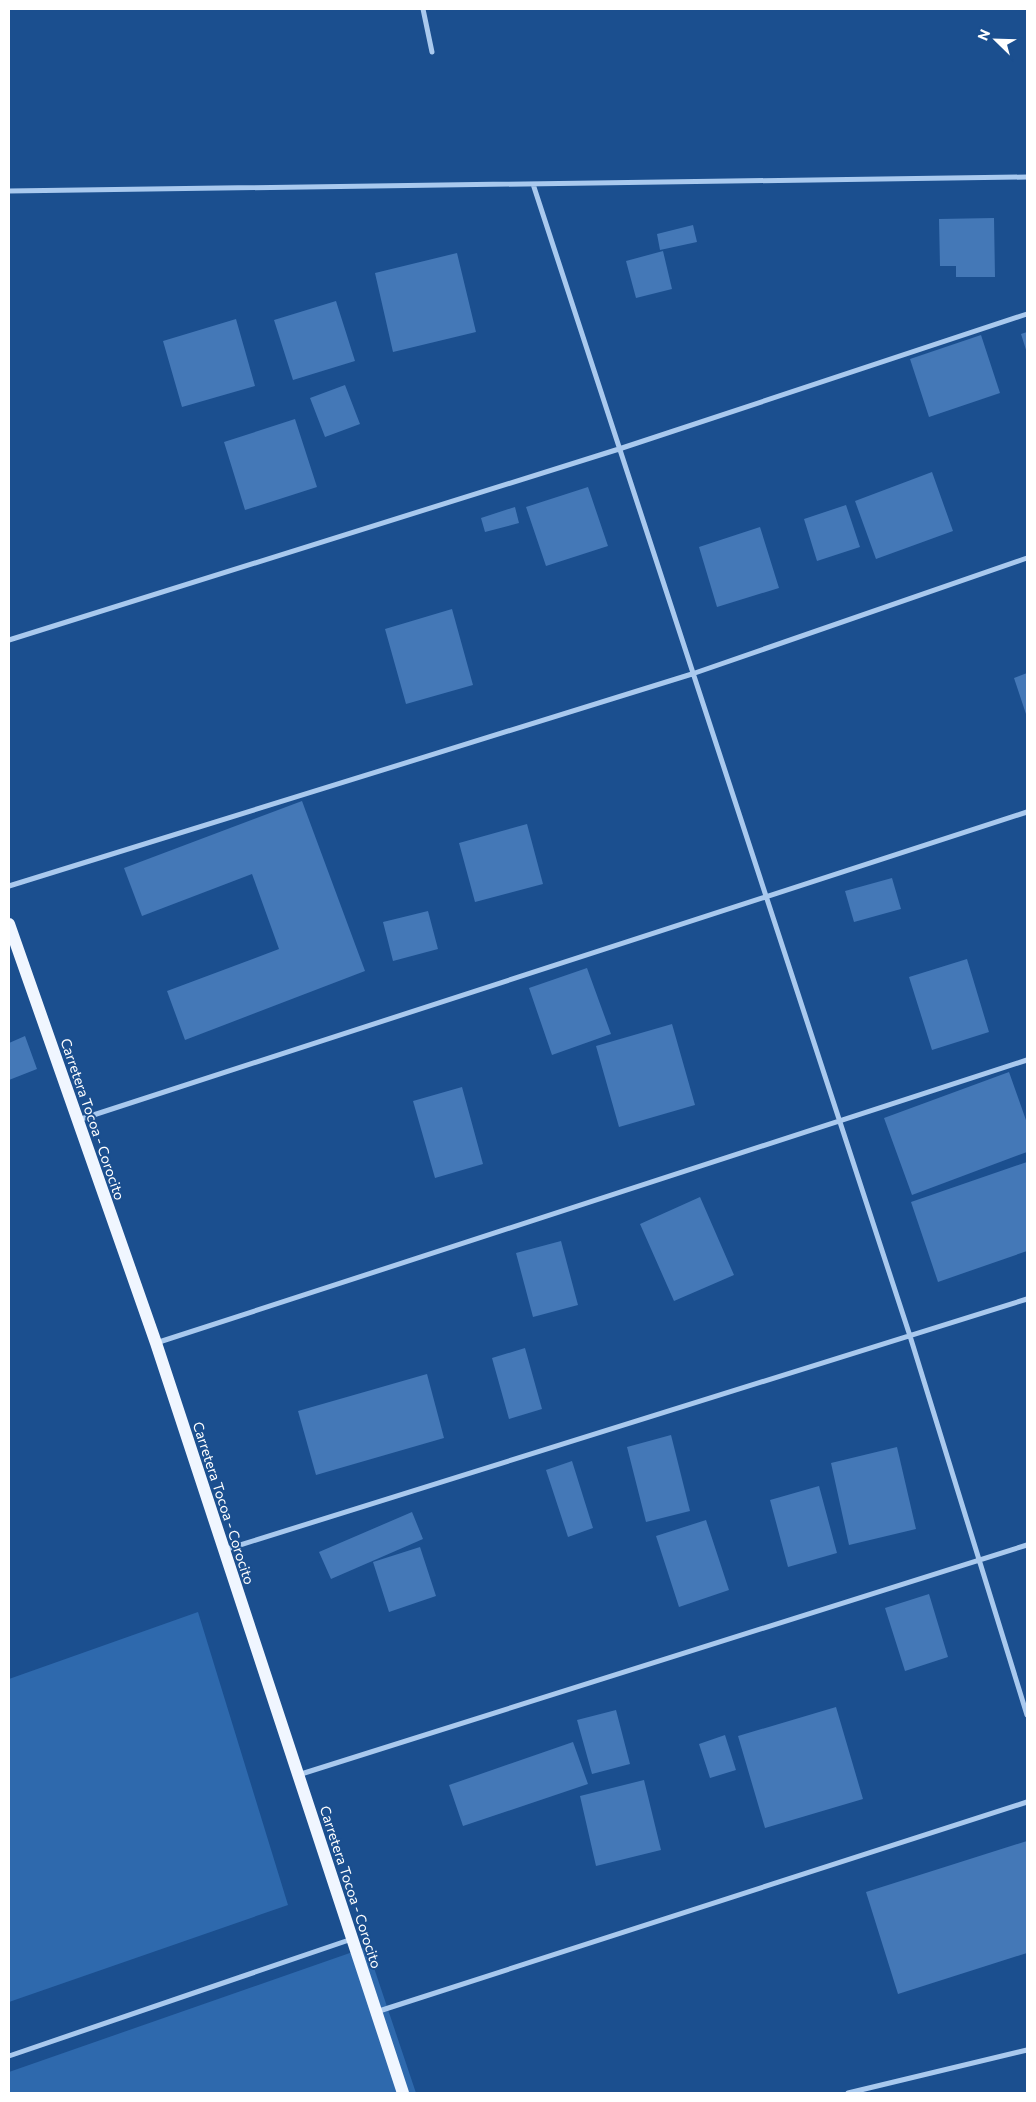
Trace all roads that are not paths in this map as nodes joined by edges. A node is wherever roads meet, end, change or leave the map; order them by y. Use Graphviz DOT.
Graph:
graph roads {
  1 [pos="423,9"];
  2 [pos="432,52"];
  3 [pos="1027,177"];
  4 [pos="533,184"];
  5 [pos="9,191"];
  6 [pos="1027,314"];
  7 [pos="619,449"];
  8 [pos="1027,558"];
  9 [pos="9,640"];
  10 [pos="692,674"];
  11 [pos="1027,812"];
  12 [pos="9,886"];
  13 [pos="766,896"];
  14 [pos="9,924"];
  15 [pos="1027,1060"];
  16 [pos="78,1120"];
  17 [pos="840,1121"];
  18 [pos="1027,1299"];
  19 [pos="910,1336"];
  20 [pos="156,1343"];
  21 [pos="1027,1545"];
  22 [pos="224,1550"];
  23 [pos="978,1561"];
  24 [pos="1027,1715"];
  25 [pos="298,1775"];
  26 [pos="1027,1802"];
  27 [pos="352,1939"];
  28 [pos="376,2012"];
  29 [pos="1027,2050"];
  30 [pos="9,2056"];
  31 [pos="403,2093"];
  32 [pos="848,2093"];
  1 -- 2 [label="street"];
  3 -- 4 [label="street"];
  4 -- 5 [label="street"];
  4 -- 7 [label="street"];
  6 -- 7 [label="street"];
  7 -- 9 [label="street"];
  7 -- 10 [label="street"];
  8 -- 10 [label="street"];
  10 -- 12 [label="street"];
  10 -- 13 [label="street"];
  11 -- 13 [label="street"];
  13 -- 16 [label="street"];
  13 -- 17 [label="street"];
  14 -- 16 [label="main road, Carretera Tocoa - Corocito"];
  15 -- 17 [label="street"];
  16 -- 20 [label="main road, Carretera Tocoa - Corocito"];
  17 -- 19 [label="street"];
  17 -- 20 [label="street"];
  18 -- 19 [label="street"];
  19 -- 22 [label="street"];
  19 -- 23 [label="street"];
  20 -- 22 [label="main road, Carretera Tocoa - Corocito"];
  21 -- 23 [label="street"];
  22 -- 25 [label="main road, Carretera Tocoa - Corocito"];
  23 -- 24 [label="street"];
  23 -- 25 [label="street"];
  25 -- 27 [label="main road, Carretera Tocoa - Corocito"];
  26 -- 28 [label="street"];
  27 -- 28 [label="main road, Carretera Tocoa - Corocito"];
  27 -- 30 [label="street"];
  28 -- 31 [label="main road, Carretera Tocoa - Corocito"];
  29 -- 32 [label="street"];
}
